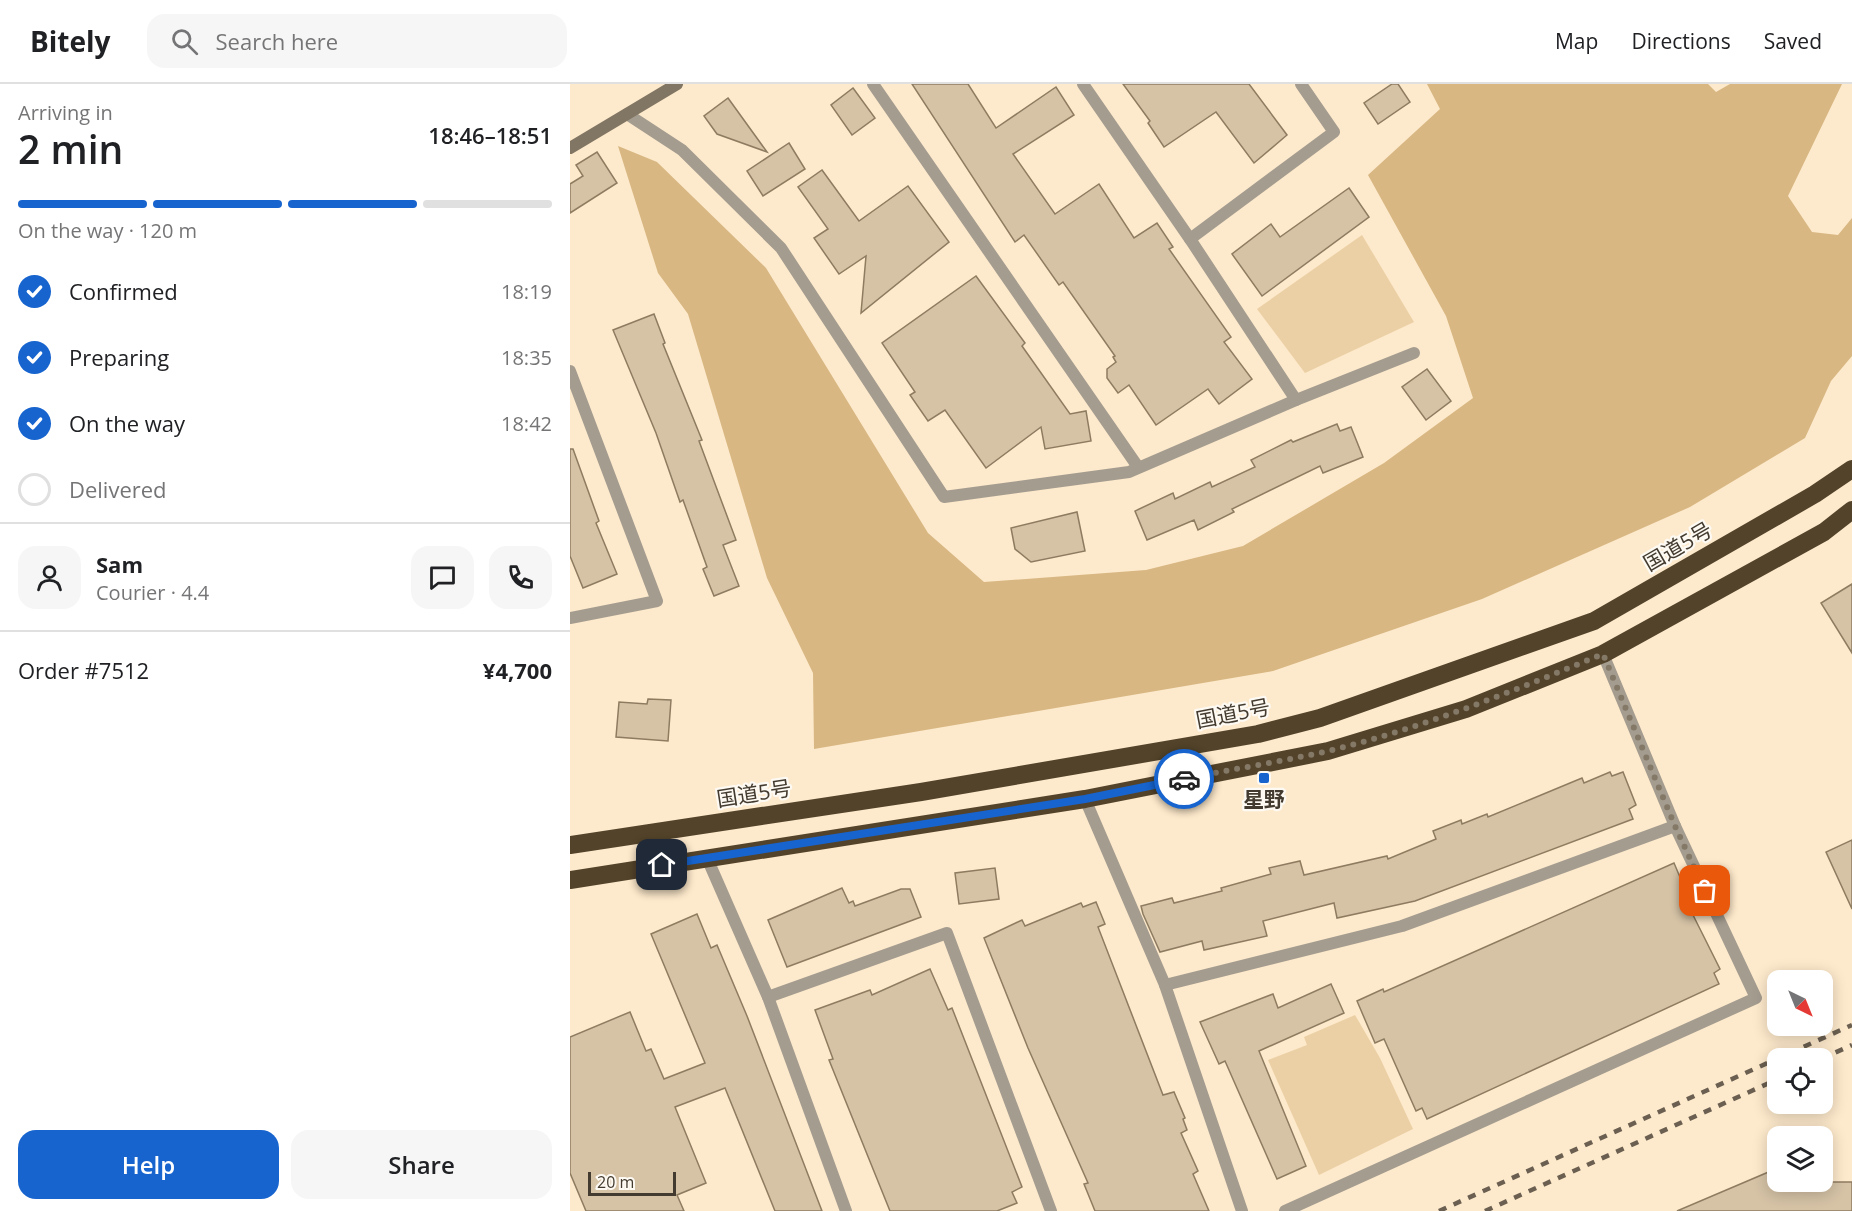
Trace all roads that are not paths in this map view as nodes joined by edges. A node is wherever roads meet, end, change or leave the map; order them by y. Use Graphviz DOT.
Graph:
graph roads {
  1 [pos="677,84"];
  2 [pos="873,84"];
  3 [pos="1083,84"];
  4 [pos="1301,84"];
  5 [pos="627,114"];
  6 [pos="570,148"];
  7 [pos="1190,239"];
  8 [pos="1414,353"];
  9 [pos="570,371"];
  10 [pos="1296,400"];
  11 [pos="1138,467"];
  12 [pos="1852,469"];
  13 [pos="1852,510"];
  14 [pos="570,618"];
  15 [pos="1603,654"];
  16 [pos="1085,799"];
  17 [pos="1675,826"];
  18 [pos="570,845"];
  19 [pos="707,858"];
  20 [pos="570,880"];
  21 [pos="1165,985"];
  22 [pos="768,998"];
  23 [pos="846,1211"];
  24 [pos="1051,1211"];
  25 [pos="1242,1211"];
  26 [pos="1285,1211"];
  1 -- 5 [label="street"];
  2 -- 11 [label="street"];
  3 -- 7 [label="street"];
  4 -- 7 [label="street"];
  5 -- 6 [label="street"];
  5 -- 11 [label="street"];
  7 -- 10 [label="street"];
  8 -- 10 [label="street"];
  9 -- 14 [label="street"];
  10 -- 11 [label="street"];
  12 -- 18 [label="highway, 国道5号"];
  13 -- 15 [label="highway"];
  15 -- 16 [label="highway"];
  15 -- 17 [label="street"];
  16 -- 19 [label="highway"];
  16 -- 21 [label="street"];
  17 -- 21 [label="street"];
  17 -- 26 [label="street"];
  19 -- 20 [label="highway"];
  19 -- 22 [label="street"];
  21 -- 25 [label="street"];
  22 -- 23 [label="street"];
  22 -- 24 [label="street"];
}
